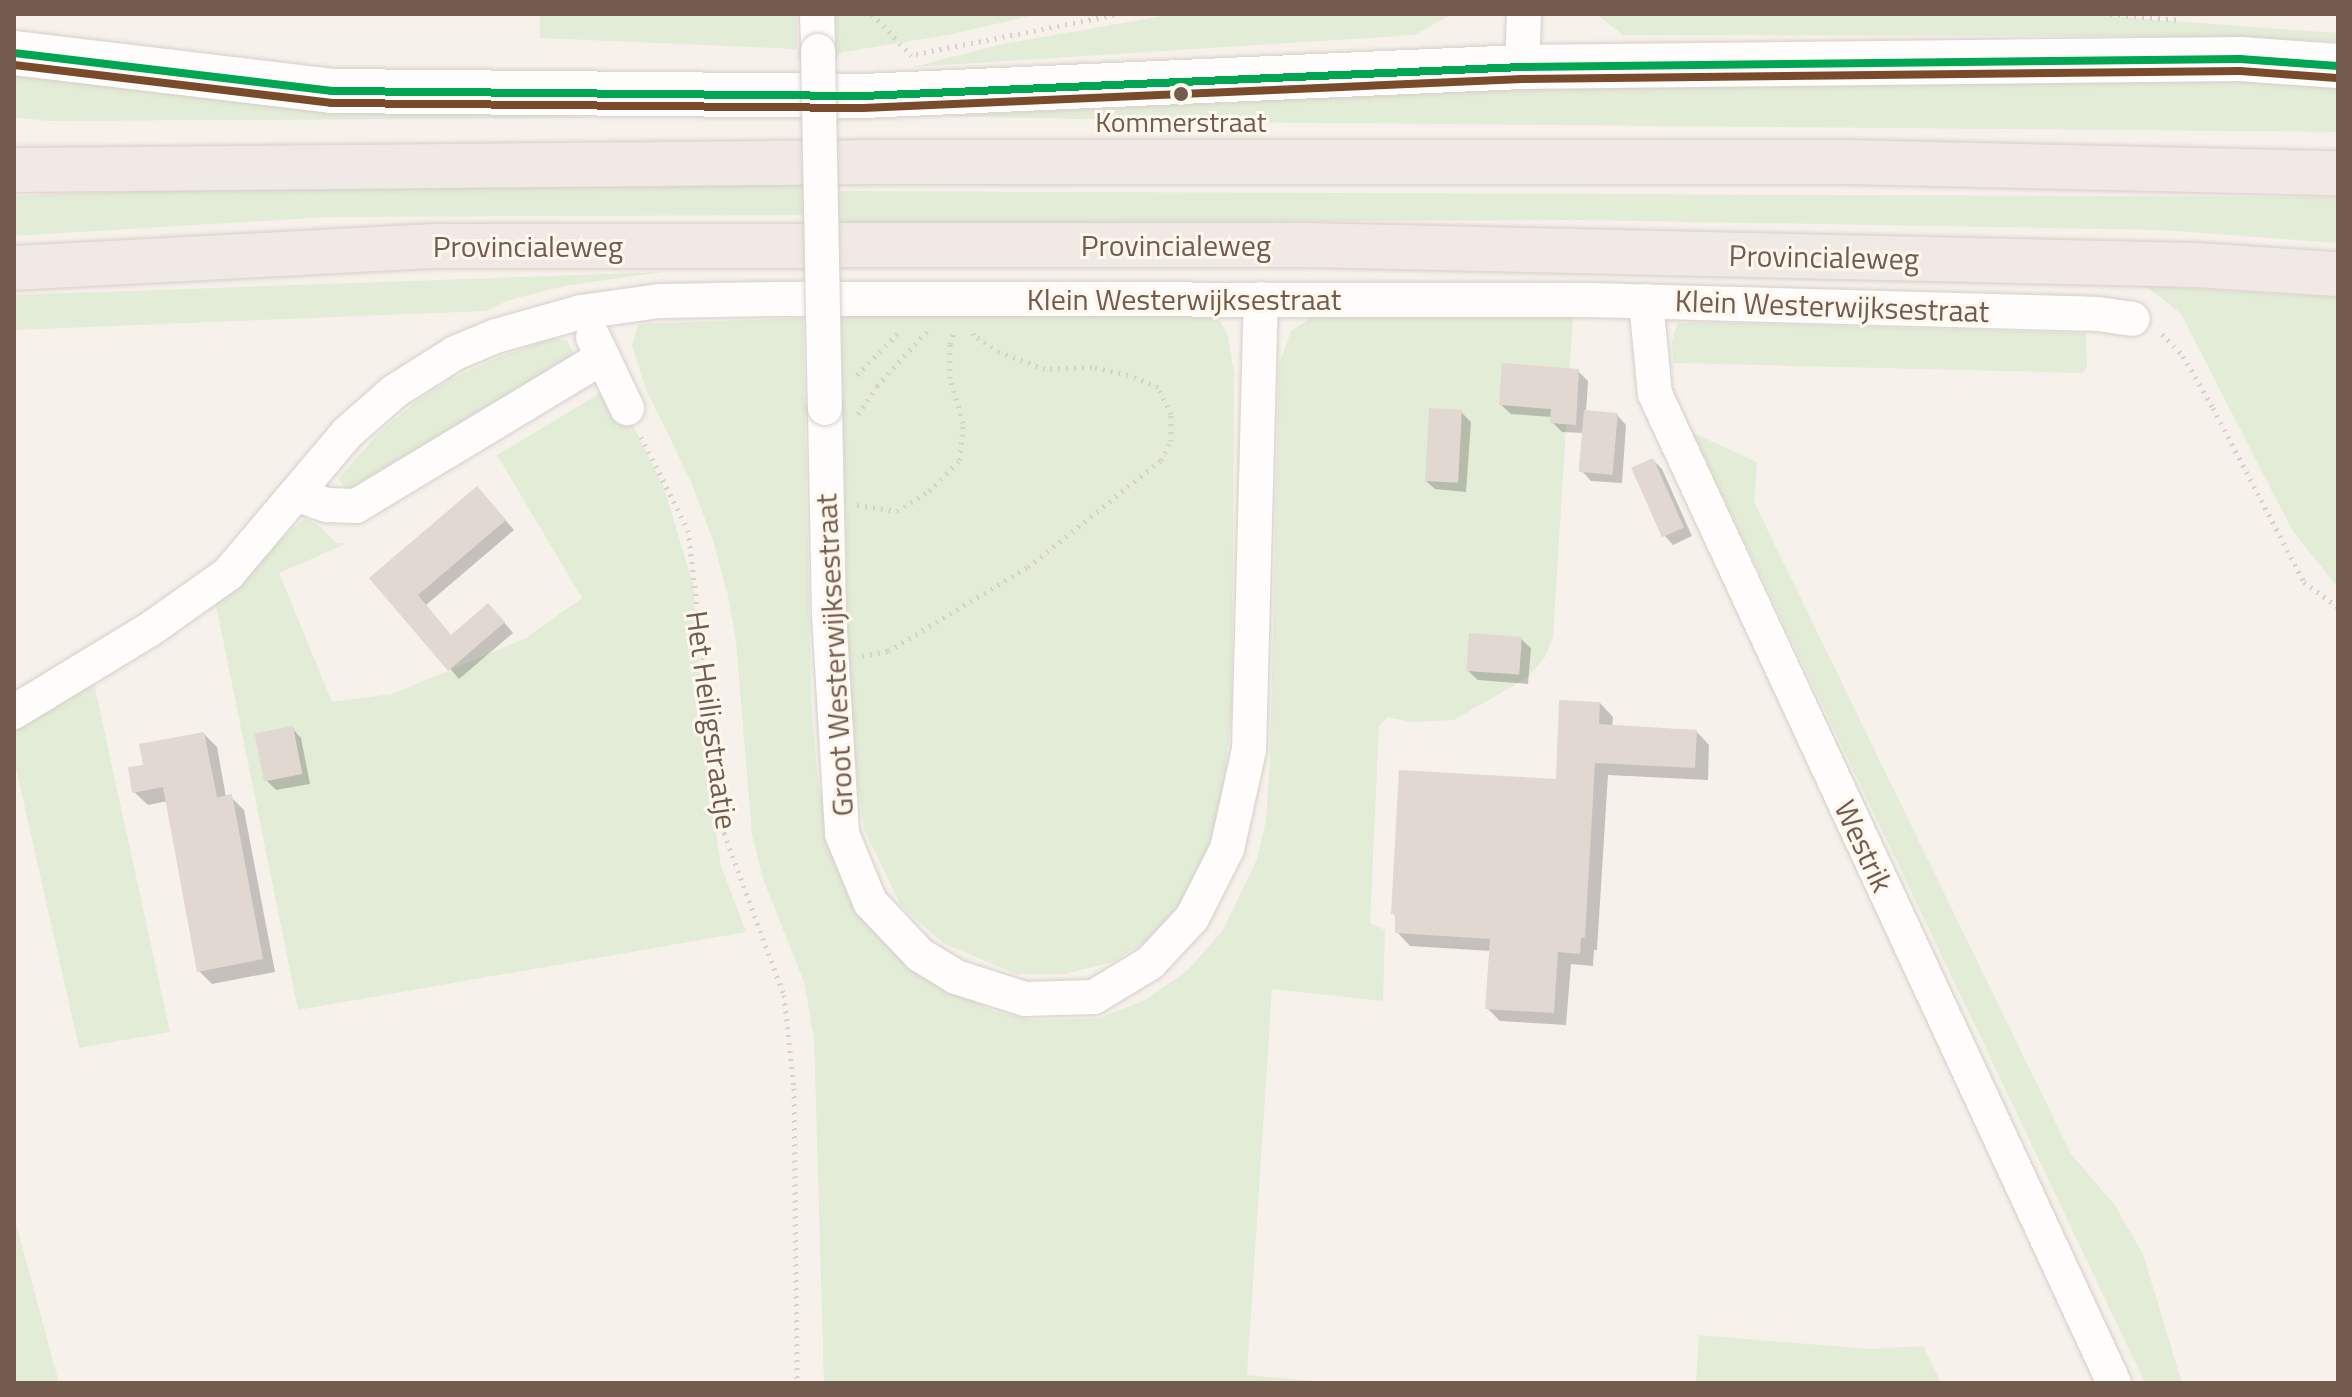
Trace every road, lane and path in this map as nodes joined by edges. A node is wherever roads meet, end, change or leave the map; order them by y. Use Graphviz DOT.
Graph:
graph roads {
  1 [pos="817,14"];
  2 [pos="872,14"];
  3 [pos="1118,14"];
  4 [pos="1524,14"];
  5 [pos="14,53"];
  6 [pos="2338,66"];
  7 [pos="1522,67"];
  8 [pos="14,170"];
  9 [pos="2338,173"];
  10 [pos="14,268"];
  11 [pos="2338,274"];
  12 [pos="931,298"];
  13 [pos="965,298"];
  14 [pos="1261,299"];
  15 [pos="1646,301"];
  16 [pos="581,312"];
  17 [pos="2133,319"];
  18 [pos="603,357"];
  19 [pos="627,408"];
  20 [pos="840,413"];
  21 [pos="855,490"];
  22 [pos="296,494"];
  23 [pos="855,505"];
  24 [pos="855,518"];
  25 [pos="2338,607"];
  26 [pos="832,660"];
  27 [pos="14,712"];
  28 [pos="797,1383"];
  29 [pos="2114,1383"];
  1 -- 20 [label="street, Groot Westerwijksestraat, bridge"];
  2 -- 3 [label="path"];
  4 -- 7 [label="street"];
  5 -- 7 [label="street"];
  6 -- 7 [label="street"];
  8 -- 9 [label="highway"];
  10 -- 11 [label="highway, Provincialeweg"];
  12 -- 13 [label="street, Klein Westerwijksestraat"];
  12 -- 16 [label="street, Klein Westerwijksestraat"];
  12 -- 20 [label="path"];
  13 -- 14 [label="street, Klein Westerwijksestraat"];
  13 -- 20 [label="path"];
  13 -- 23 [label="path"];
  13 -- 26 [label="path"];
  14 -- 15 [label="street, Klein Westerwijksestraat"];
  14 -- 26 [label="street, Groot Westerwijksestraat"];
  15 -- 17 [label="street, Klein Westerwijksestraat"];
  15 -- 29 [label="street, Westrik"];
  16 -- 18 [label="street"];
  16 -- 22 [label="street, Klein Westerwijksestraat"];
  17 -- 25 [label="path"];
  18 -- 19 [label="street"];
  18 -- 22 [label="street"];
  19 -- 28 [label="path, Het Heiligstraatje"];
  20 -- 26 [label="street, Groot Westerwijksestraat"];
  21 -- 23 [label="path"];
  22 -- 27 [label="street, Klein Westerwijksestraat"];
  23 -- 24 [label="path"];
}
